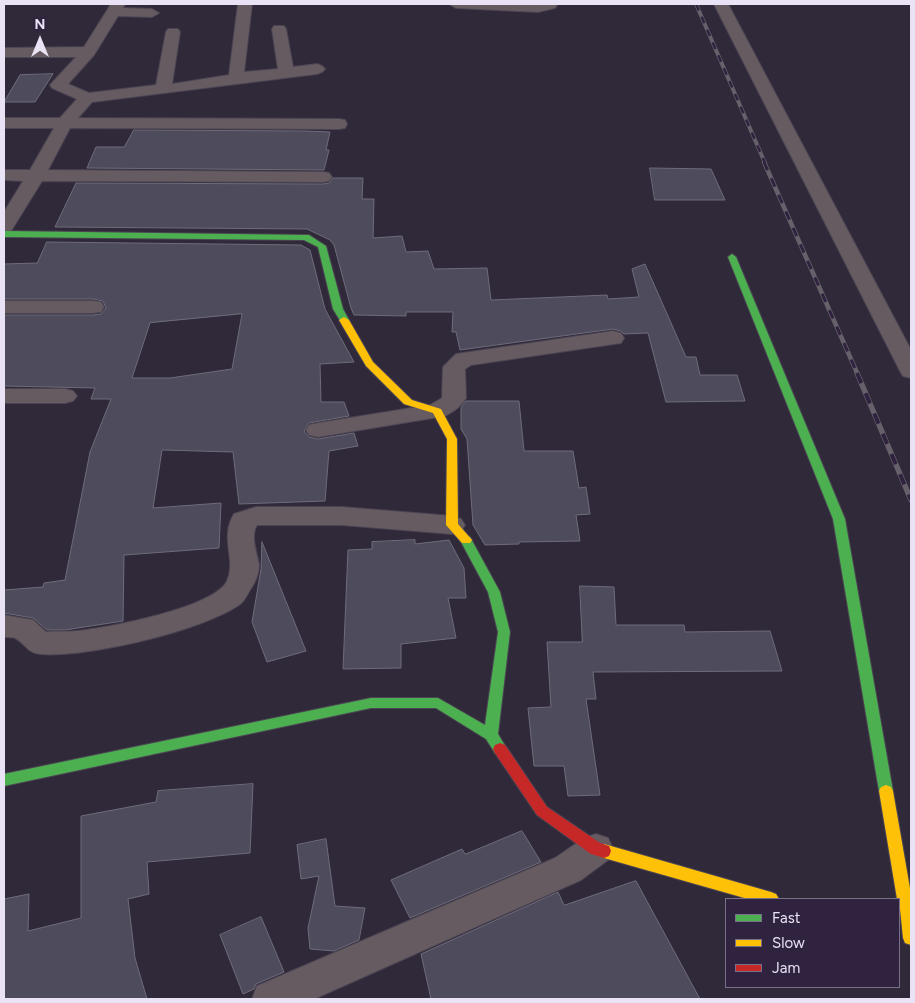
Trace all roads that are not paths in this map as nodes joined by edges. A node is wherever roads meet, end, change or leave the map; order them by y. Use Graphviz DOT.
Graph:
graph roads {
  1 [pos="245,4"];
  2 [pos="456,4"];
  3 [pos="550,4"];
  4 [pos="721,4"];
  5 [pos="115,8"];
  6 [pos="152,13"];
  7 [pos="279,28"];
  8 [pos="173,32"];
  9 [pos="4,52"];
  10 [pos="89,52"];
  11 [pos="317,69"];
  12 [pos="286,72"];
  13 [pos="236,78"];
  14 [pos="202,85"];
  15 [pos="163,89"];
  16 [pos="87,98"];
  17 [pos="66,122"];
  18 [pos="4,123"];
  19 [pos="148,123"];
  20 [pos="339,124"];
  21 [pos="4,175"];
  22 [pos="36,175"];
  23 [pos="323,177"];
  24 [pos="4,226"];
  25 [pos="4,234"];
  26 [pos="732,257"];
  27 [pos="4,308"];
  28 [pos="94,308"];
  29 [pos="613,338"];
  30 [pos="911,371"];
  31 [pos="4,396"];
  32 [pos="65,396"];
  33 [pos="437,411"];
  34 [pos="318,430"];
  35 [pos="452,525"];
  36 [pos="4,626"];
  37 [pos="491,735"];
  38 [pos="4,780"];
  39 [pos="596,849"];
  40 [pos="768,898"];
  41 [pos="911,938"];
  42 [pos="271,999"];
  1 -- 13 [label="street"];
  2 -- 3 [label="street"];
  4 -- 30 [label="street"];
  5 -- 6 [label="street"];
  5 -- 10 [label="street"];
  7 -- 12 [label="street"];
  8 -- 15 [label="street"];
  9 -- 10 [label="street"];
  10 -- 16 [label="street"];
  11 -- 12 [label="street"];
  12 -- 13 [label="street"];
  13 -- 14 [label="street"];
  14 -- 15 [label="street"];
  14 -- 19 [label="street"];
  15 -- 16 [label="street"];
  16 -- 17 [label="street"];
  17 -- 18 [label="street"];
  17 -- 19 [label="street"];
  17 -- 22 [label="street"];
  19 -- 20 [label="street"];
  21 -- 22 [label="street"];
  22 -- 23 [label="street"];
  22 -- 24 [label="street"];
  25 -- 33 [label="street"];
  26 -- 41 [label="street"];
  27 -- 28 [label="street"];
  29 -- 33 [label="street"];
  31 -- 32 [label="street"];
  33 -- 34 [label="street"];
  33 -- 35 [label="street"];
  35 -- 36 [label="street"];
  35 -- 37 [label="street"];
  37 -- 38 [label="street"];
  37 -- 39 [label="street"];
  39 -- 40 [label="street"];
  39 -- 42 [label="street"];
}
